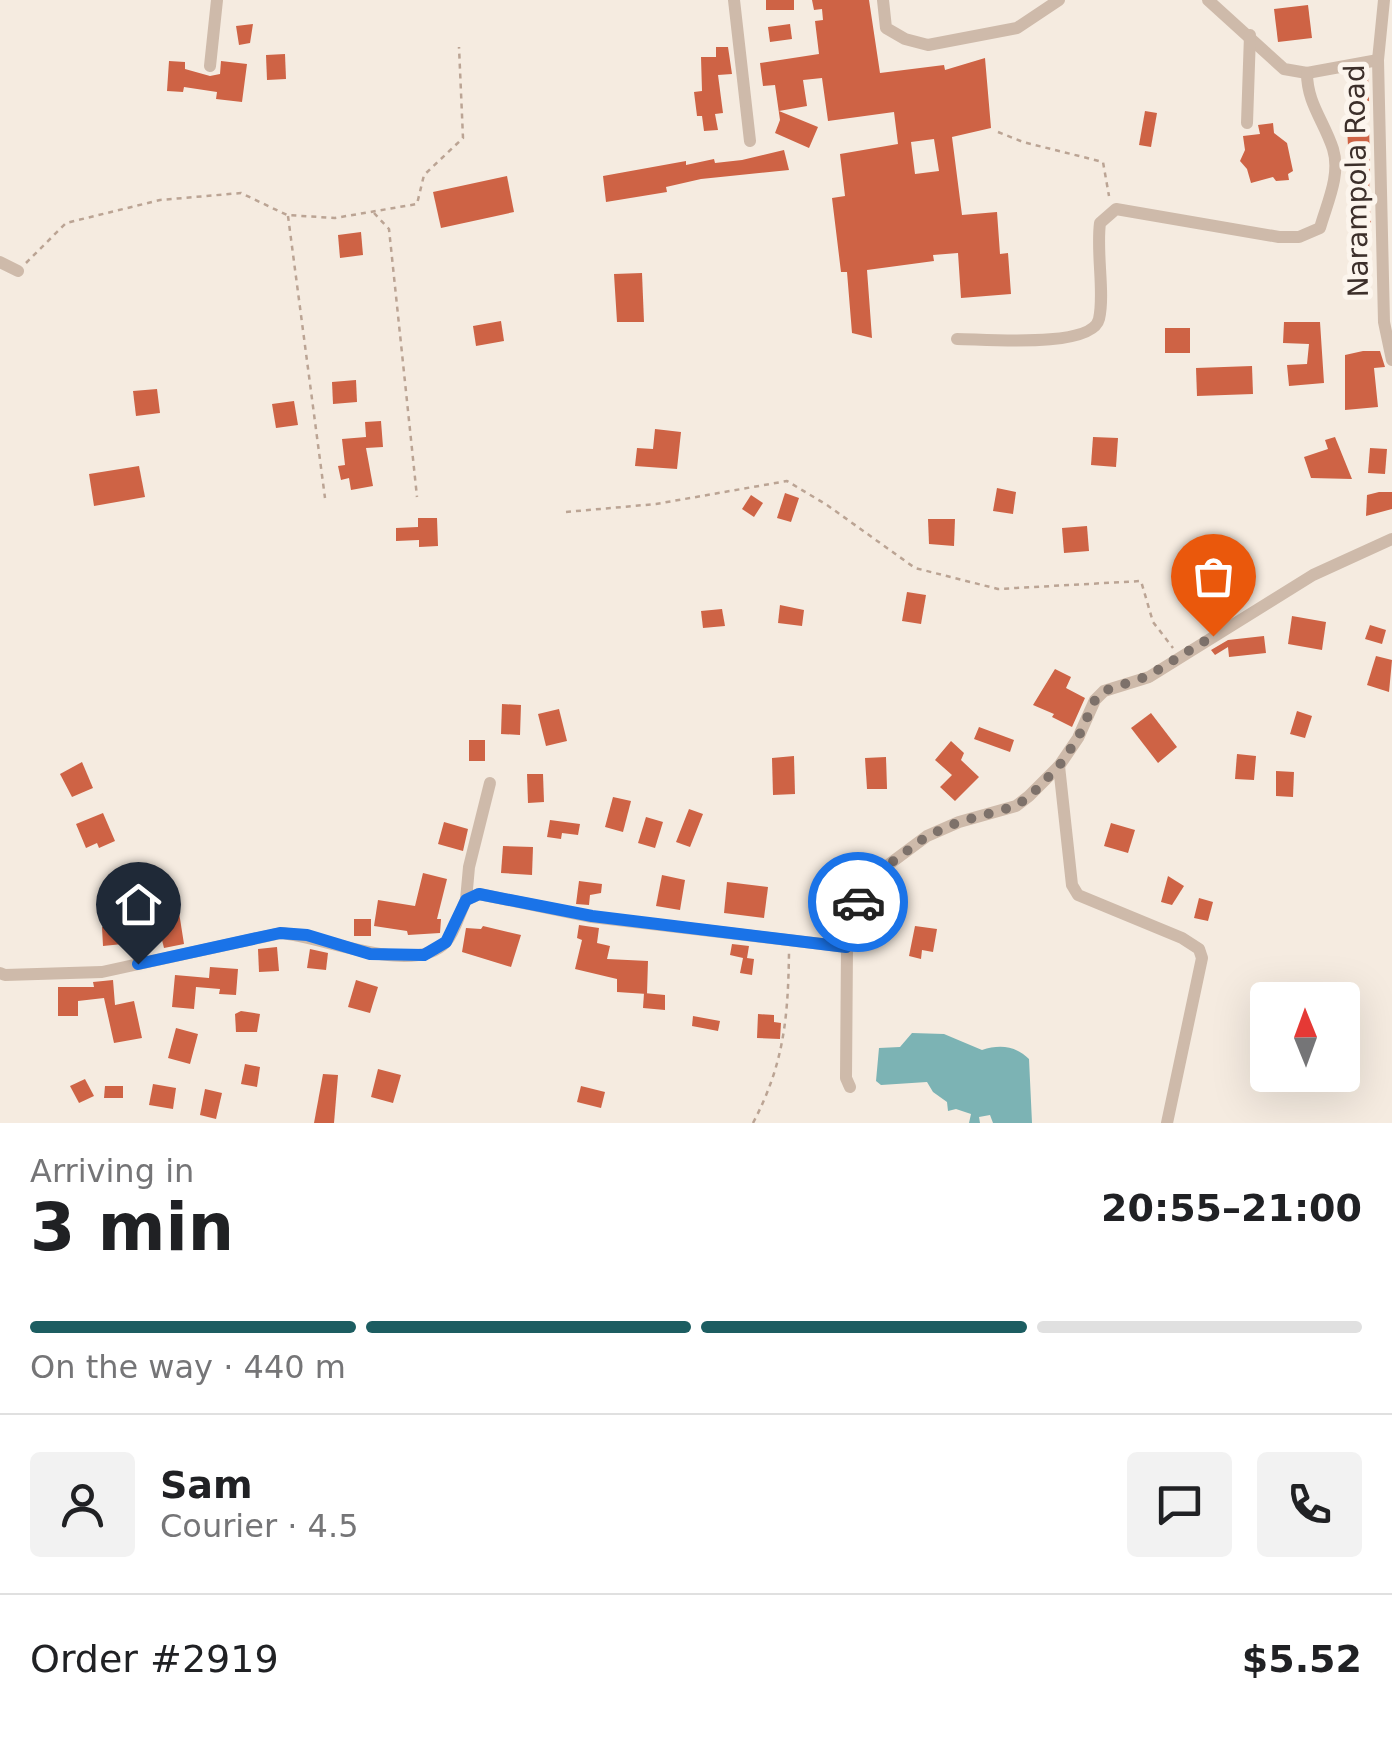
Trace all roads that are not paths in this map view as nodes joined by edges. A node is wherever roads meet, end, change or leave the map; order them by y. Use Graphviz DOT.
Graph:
graph roads {
  1 [pos="218,0"];
  2 [pos="734,0"];
  3 [pos="883,0"];
  4 [pos="1059,0"];
  5 [pos="1208,0"];
  6 [pos="1384,0"];
  7 [pos="1250,35"];
  8 [pos="1378,60"];
  9 [pos="210,66"];
  10 [pos="1307,73"];
  11 [pos="1248,123"];
  12 [pos="750,141"];
  13 [pos="0,262"];
  14 [pos="18,272"];
  15 [pos="956,339"];
  16 [pos="1392,360"];
  17 [pos="1392,539"];
  18 [pos="1059,766"];
  19 [pos="490,783"];
  20 [pos="466,900"];
  21 [pos="846,947"];
  22 [pos="0,973"];
  23 [pos="850,1087"];
  24 [pos="1167,1123"];
  1 -- 9 [label="street"];
  2 -- 12 [label="street"];
  3 -- 4 [label="street"];
  5 -- 7 [label="street"];
  6 -- 8 [label="street, Narampola Road"];
  7 -- 10 [label="street"];
  7 -- 11 [label="street"];
  8 -- 10 [label="street"];
  8 -- 16 [label="street, Narampola Road"];
  10 -- 15 [label="street"];
  13 -- 14 [label="street"];
  17 -- 18 [label="street"];
  18 -- 21 [label="street"];
  18 -- 24 [label="street"];
  19 -- 20 [label="street"];
  20 -- 21 [label="street"];
  20 -- 22 [label="street"];
  21 -- 23 [label="street"];
}
